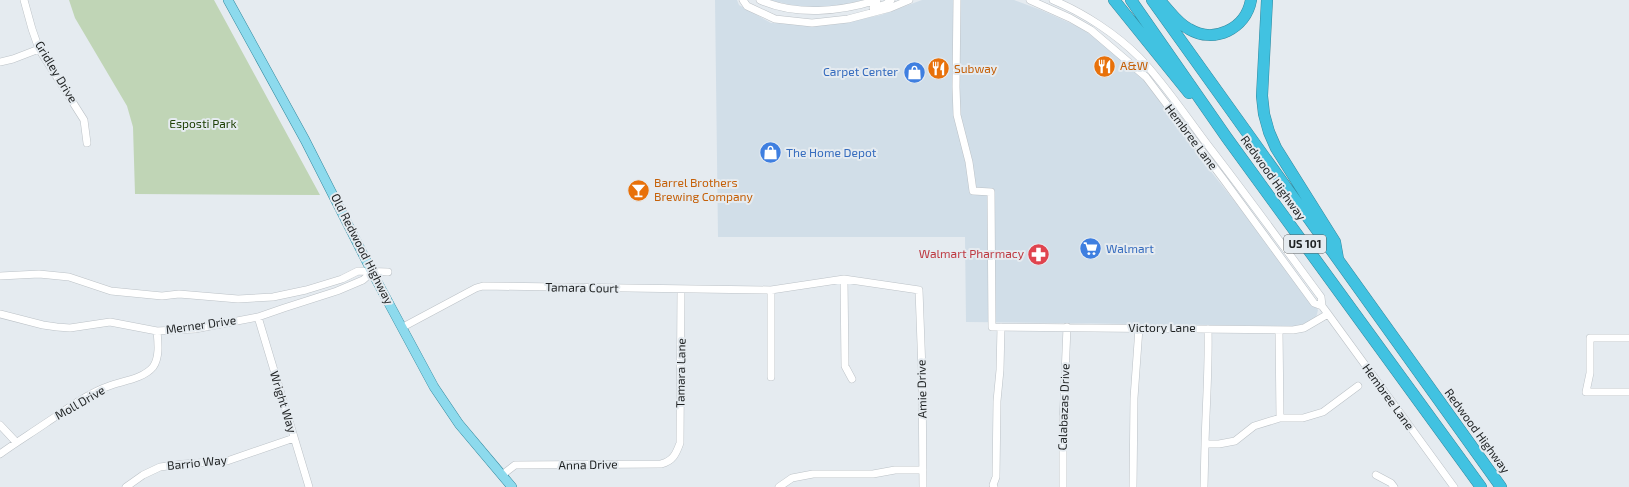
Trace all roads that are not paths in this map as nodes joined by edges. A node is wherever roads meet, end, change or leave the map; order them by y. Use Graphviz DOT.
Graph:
graph roads {
  1 [pos="24,0"];
  2 [pos="228,0"];
  3 [pos="743,0"];
  4 [pos="760,0"];
  5 [pos="877,0"];
  6 [pos="891,0"];
  7 [pos="909,0"];
  8 [pos="957,0"];
  9 [pos="1030,0"];
  10 [pos="1053,0"];
  11 [pos="1114,0"];
  12 [pos="1131,0"];
  13 [pos="1152,0"];
  14 [pos="1160,0"];
  15 [pos="1251,0"];
  16 [pos="1266,0"];
  17 [pos="848,19"];
  18 [pos="40,49"];
  19 [pos="0,62"];
  20 [pos="1227,138"];
  21 [pos="86,143"];
  22 [pos="1338,262"];
  23 [pos="372,272"];
  24 [pos="388,272"];
  25 [pos="0,276"];
  26 [pos="844,279"];
  27 [pos="681,289"];
  28 [pos="771,290"];
  29 [pos="919,290"];
  30 [pos="1322,306"];
  31 [pos="0,314"];
  32 [pos="1328,314"];
  33 [pos="258,317"];
  34 [pos="403,327"];
  35 [pos="1001,327"];
  36 [pos="1068,328"];
  37 [pos="1139,328"];
  38 [pos="1208,329"];
  39 [pos="1279,330"];
  40 [pos="158,331"];
  41 [pos="1629,338"];
  42 [pos="771,377"];
  43 [pos="852,379"];
  44 [pos="1358,386"];
  45 [pos="1629,392"];
  46 [pos="1280,418"];
  47 [pos="0,426"];
  48 [pos="294,438"];
  49 [pos="16,442"];
  50 [pos="1205,444"];
  51 [pos="0,454"];
  52 [pos="675,457"];
  53 [pos="923,470"];
  54 [pos="502,475"];
  55 [pos="1376,475"];
  56 [pos="126,487"];
  57 [pos="309,487"];
  58 [pos="512,487"];
  59 [pos="779,487"];
  60 [pos="923,487"];
  61 [pos="994,487"];
  62 [pos="1063,487"];
  63 [pos="1133,487"];
  64 [pos="1204,487"];
  65 [pos="1394,487"];
  66 [pos="1454,487"];
  67 [pos="1481,487"];
  68 [pos="1501,487"];
  1 -- 18 [label="street, Gridley Drive"];
  2 -- 23 [label="main road, Old Redwood Highway"];
  3 -- 17 [label="street"];
  4 -- 5 [label="street"];
  6 -- 17 [label="street"];
  7 -- 17 [label="street"];
  8 -- 35 [label="street, Victory Lane"];
  9 -- 30 [label="street, Hembree Lane"];
  10 -- 30 [label="street, Hembree Lane"];
  11 -- 20 [label="highway"];
  12 -- 20 [label="highway, Redwood Highway / US 101"];
  13 -- 22 [label="highway, Redwood Highway / US 101"];
  14 -- 15 [label="highway"];
  16 -- 22 [label="highway"];
  18 -- 19 [label="street"];
  18 -- 21 [label="street, Gridley Drive"];
  20 -- 67 [label="highway, Redwood Highway / US 101"];
  22 -- 68 [label="highway, Redwood Highway / US 101"];
  23 -- 24 [label="street, Merner Drive"];
  23 -- 25 [label="street, Merner Drive"];
  23 -- 33 [label="street, Merner Drive"];
  23 -- 34 [label="main road, Old Redwood Highway"];
  26 -- 28 [label="street, Tamara Court"];
  26 -- 29 [label="street, Tamara Court"];
  26 -- 43 [label="street"];
  27 -- 28 [label="street, Tamara Court"];
  27 -- 34 [label="street, Tamara Court"];
  27 -- 52 [label="street, Tamara Lane"];
  28 -- 42 [label="street"];
  29 -- 53 [label="street, Amie Drive"];
  30 -- 32 [label="street, Hembree Lane"];
  31 -- 40 [label="street, Merner Drive"];
  32 -- 39 [label="street, Victory Lane"];
  32 -- 66 [label="street, Hembree Lane"];
  33 -- 40 [label="street, Merner Drive"];
  33 -- 48 [label="street, Wright Way"];
  34 -- 54 [label="main road, Old Redwood Highway"];
  35 -- 36 [label="street, Victory Lane"];
  35 -- 61 [label="street"];
  36 -- 37 [label="street, Victory Lane"];
  36 -- 62 [label="street, Calabazas Drive"];
  37 -- 38 [label="street, Victory Lane"];
  37 -- 63 [label="street"];
  38 -- 39 [label="street, Victory Lane"];
  38 -- 50 [label="street"];
  39 -- 46 [label="street"];
  40 -- 49 [label="street, Moll Drive"];
  41 -- 45 [label="street"];
  44 -- 46 [label="street"];
  46 -- 50 [label="street"];
  47 -- 49 [label="street"];
  48 -- 56 [label="street, Barrio Way"];
  48 -- 57 [label="street, Wright Way"];
  49 -- 51 [label="street, Moll Drive"];
  50 -- 64 [label="street"];
  52 -- 54 [label="street, Anna Drive"];
  53 -- 59 [label="street"];
  53 -- 60 [label="street, Amie Drive"];
  54 -- 58 [label="main road, Old Redwood Highway"];
  55 -- 65 [label="street"];
}
